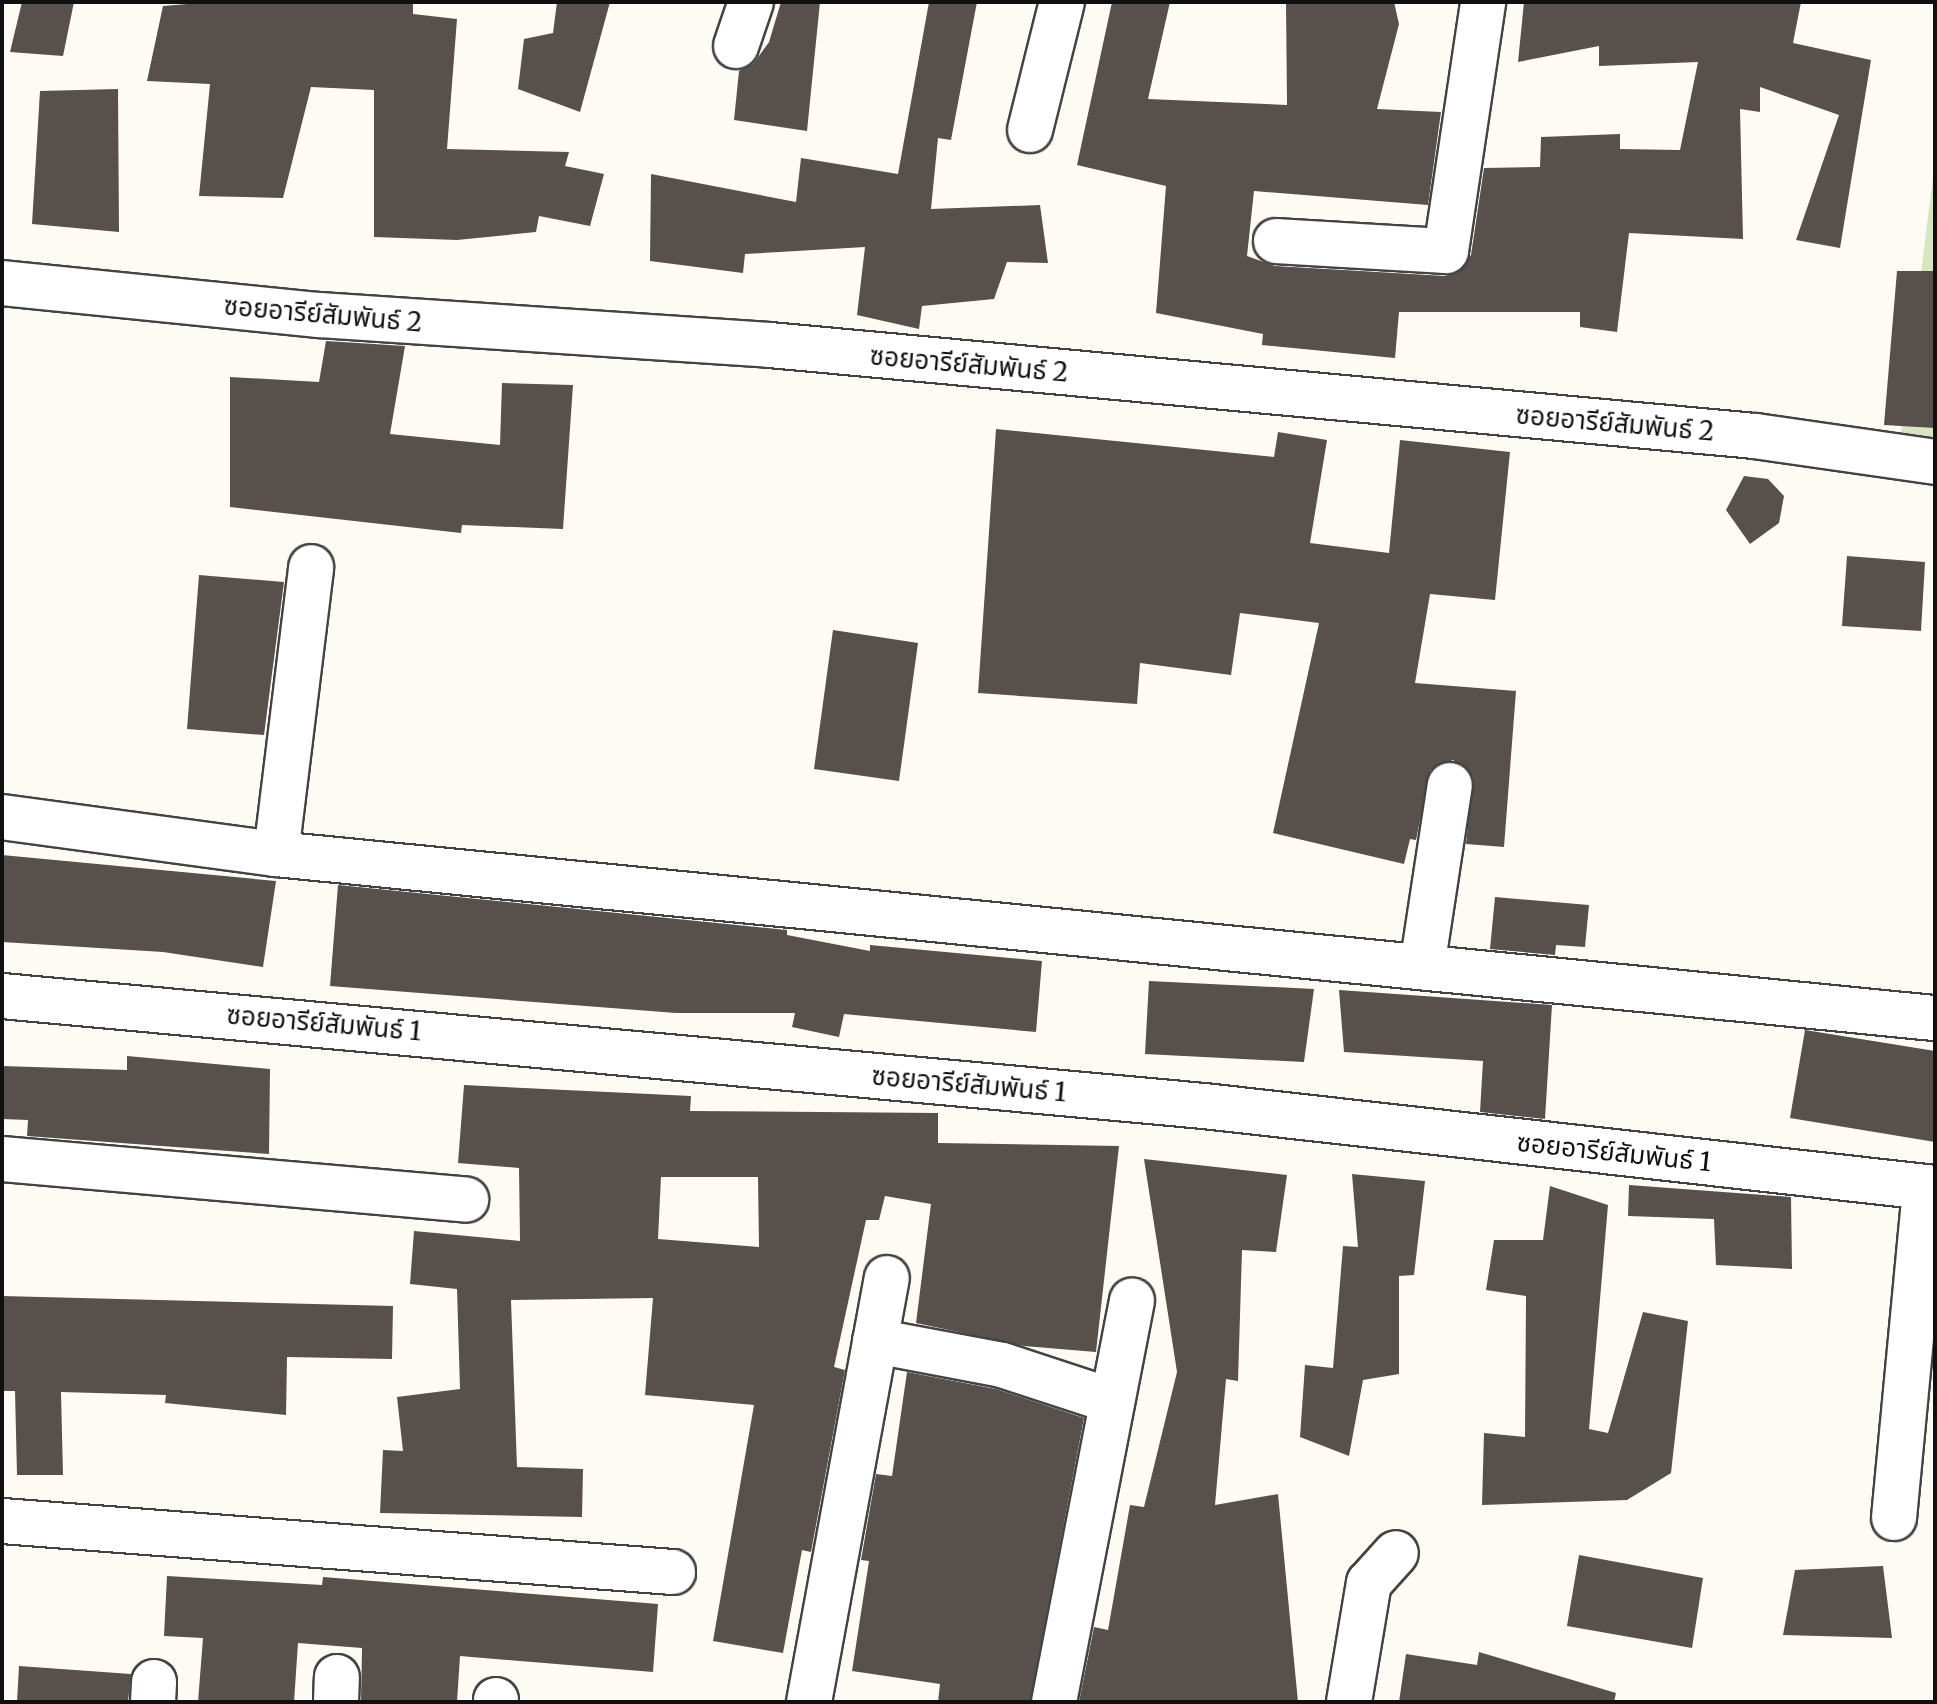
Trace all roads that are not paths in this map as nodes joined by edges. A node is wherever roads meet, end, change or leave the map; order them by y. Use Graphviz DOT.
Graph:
graph roads {
  1 [pos="751,2"];
  2 [pos="1062,2"];
  3 [pos="1483,2"];
  4 [pos="736,46"];
  5 [pos="1030,130"];
  6 [pos="1276,241"];
  7 [pos="2,283"];
  8 [pos="1935,462"];
  9 [pos="311,567"];
  10 [pos="1450,785"];
  11 [pos="2,817"];
  12 [pos="276,854"];
  13 [pos="1422,967"];
  14 [pos="2,996"];
  15 [pos="1935,1018"];
  16 [pos="2,1159"];
  17 [pos="1930,1188"];
  18 [pos="466,1200"];
  19 [pos="887,1278"];
  20 [pos="1132,1300"];
  21 [pos="875,1341"];
  22 [pos="1112,1401"];
  23 [pos="1894,1518"];
  24 [pos="2,1521"];
  25 [pos="1396,1553"];
  26 [pos="673,1572"];
  27 [pos="809,1702"];
  28 [pos="1054,1702"];
  29 [pos="1349,1702"];
  1 -- 4 [label="street"];
  2 -- 5 [label="street"];
  3 -- 6 [label="street"];
  7 -- 8 [label="street, ซอยอารีย์สัมพันธ์ 2"];
  9 -- 12 [label="street"];
  10 -- 13 [label="street"];
  11 -- 12 [label="street"];
  12 -- 13 [label="street"];
  13 -- 15 [label="street"];
  14 -- 17 [label="street, ซอยอารีย์สัมพันธ์ 1"];
  16 -- 18 [label="street"];
  17 -- 23 [label="street"];
  19 -- 21 [label="street"];
  20 -- 22 [label="street"];
  21 -- 22 [label="street"];
  21 -- 27 [label="street"];
  22 -- 28 [label="street"];
  24 -- 26 [label="street"];
  25 -- 29 [label="street"];
}
